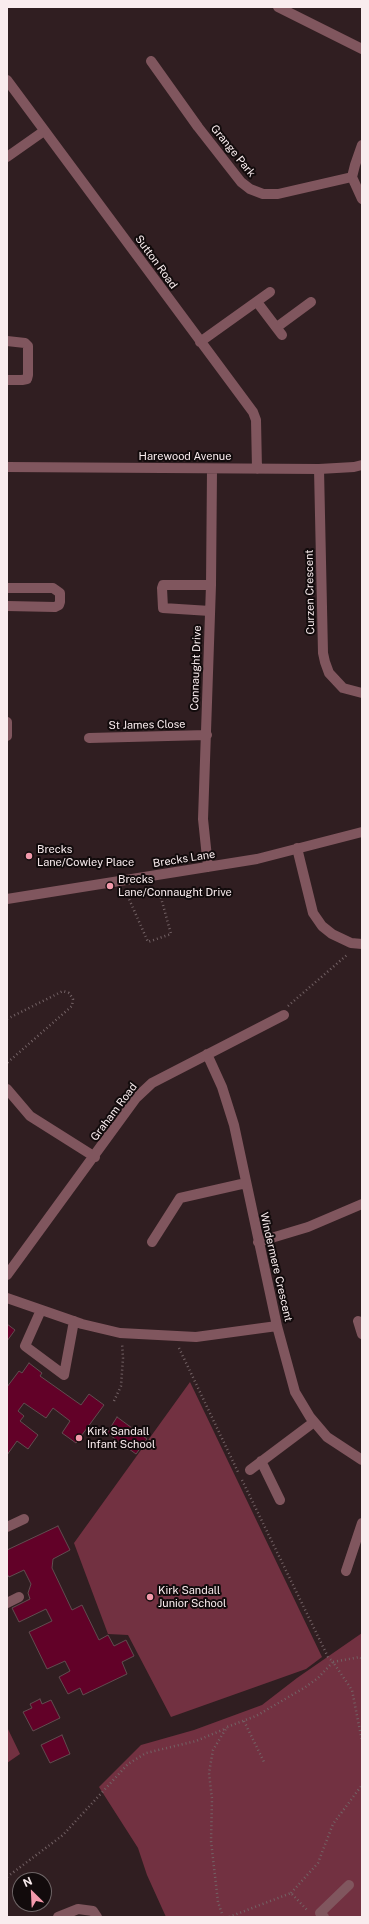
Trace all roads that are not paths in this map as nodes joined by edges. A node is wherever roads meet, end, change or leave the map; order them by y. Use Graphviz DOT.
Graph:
graph roads {
  1 [pos="278,7"];
  2 [pos="362,49"];
  3 [pos="151,61"];
  4 [pos="7,80"];
  5 [pos="44,131"];
  6 [pos="360,149"];
  7 [pos="7,157"];
  8 [pos="352,177"];
  9 [pos="362,199"];
  10 [pos="270,292"];
  11 [pos="257,302"];
  12 [pos="311,302"];
  13 [pos="7,342"];
  14 [pos="200,342"];
  15 [pos="7,380"];
  16 [pos="362,465"];
  17 [pos="7,467"];
  18 [pos="257,469"];
  19 [pos="319,469"];
  20 [pos="212,470"];
  21 [pos="211,585"];
  22 [pos="7,588"];
  23 [pos="7,606"];
  24 [pos="210,611"];
  25 [pos="362,694"];
  26 [pos="7,722"];
  27 [pos="207,735"];
  28 [pos="7,736"];
  29 [pos="89,738"];
  30 [pos="362,832"];
  31 [pos="298,848"];
  32 [pos="208,867"];
  33 [pos="7,899"];
  34 [pos="361,944"];
  35 [pos="284,1015"];
  36 [pos="207,1054"];
  37 [pos="7,1089"];
  38 [pos="95,1157"];
  39 [pos="246,1183"];
  40 [pos="362,1204"];
  41 [pos="152,1242"];
  42 [pos="258,1242"];
  43 [pos="7,1275"];
  44 [pos="7,1298"];
  45 [pos="41,1310"];
  46 [pos="74,1321"];
  47 [pos="358,1321"];
  48 [pos="277,1326"];
  49 [pos="362,1334"];
  50 [pos="314,1422"];
  51 [pos="362,1460"];
  52 [pos="261,1461"];
  53 [pos="250,1470"];
  54 [pos="280,1500"];
  55 [pos="24,1519"];
  56 [pos="362,1523"];
  57 [pos="7,1527"];
  58 [pos="346,1571"];
  59 [pos="19,1597"];
  60 [pos="7,1603"];
  61 [pos="349,1885"];
  62 [pos="58,1917"];
  63 [pos="97,1917"];
  64 [pos="324,1917"];
  1 -- 2 [label="street"];
  3 -- 8 [label="street, Grange Park"];
  4 -- 5 [label="street, Sutton Road"];
  5 -- 7 [label="street"];
  5 -- 14 [label="street, Sutton Road"];
  6 -- 8 [label="street"];
  8 -- 9 [label="street"];
  10 -- 11 [label="street"];
  11 -- 12 [label="street"];
  11 -- 14 [label="street"];
  13 -- 15 [label="street"];
  14 -- 18 [label="street, Sutton Road"];
  16 -- 19 [label="street, Harewood Avenue"];
  17 -- 20 [label="street, Harewood Avenue"];
  18 -- 19 [label="street, Harewood Avenue"];
  18 -- 20 [label="street, Harewood Avenue"];
  19 -- 25 [label="street, Curzen Crescent"];
  20 -- 21 [label="street, Connaught Drive"];
  21 -- 24 [label="street, Connaught Drive"];
  21 -- 24 [label="street"];
  22 -- 23 [label="street"];
  24 -- 27 [label="street, Connaught Drive"];
  26 -- 28 [label="street"];
  27 -- 29 [label="street, St James Close"];
  27 -- 32 [label="street, Connaught Drive"];
  30 -- 31 [label="street, Brecks Lane"];
  31 -- 32 [label="street, Brecks Lane"];
  31 -- 34 [label="street"];
  32 -- 33 [label="street, Brecks Lane"];
  35 -- 36 [label="street, Graham Road"];
  36 -- 38 [label="street, Graham Road"];
  36 -- 39 [label="street, Windermere Crescent"];
  37 -- 38 [label="street"];
  38 -- 43 [label="street, Graham Road"];
  39 -- 41 [label="street"];
  39 -- 42 [label="street, Windermere Crescent"];
  40 -- 42 [label="street"];
  42 -- 48 [label="street, Windermere Crescent"];
  44 -- 45 [label="street"];
  45 -- 46 [label="street"];
  45 -- 46 [label="street"];
  46 -- 48 [label="street"];
  47 -- 49 [label="street"];
  48 -- 50 [label="street, Windermere Crescent"];
  50 -- 51 [label="street, Windermere Crescent"];
  50 -- 52 [label="street"];
  52 -- 53 [label="street"];
  52 -- 54 [label="street"];
  55 -- 57 [label="street"];
  56 -- 58 [label="street"];
  59 -- 60 [label="street"];
  61 -- 64 [label="street"];
  62 -- 63 [label="street"];
}
